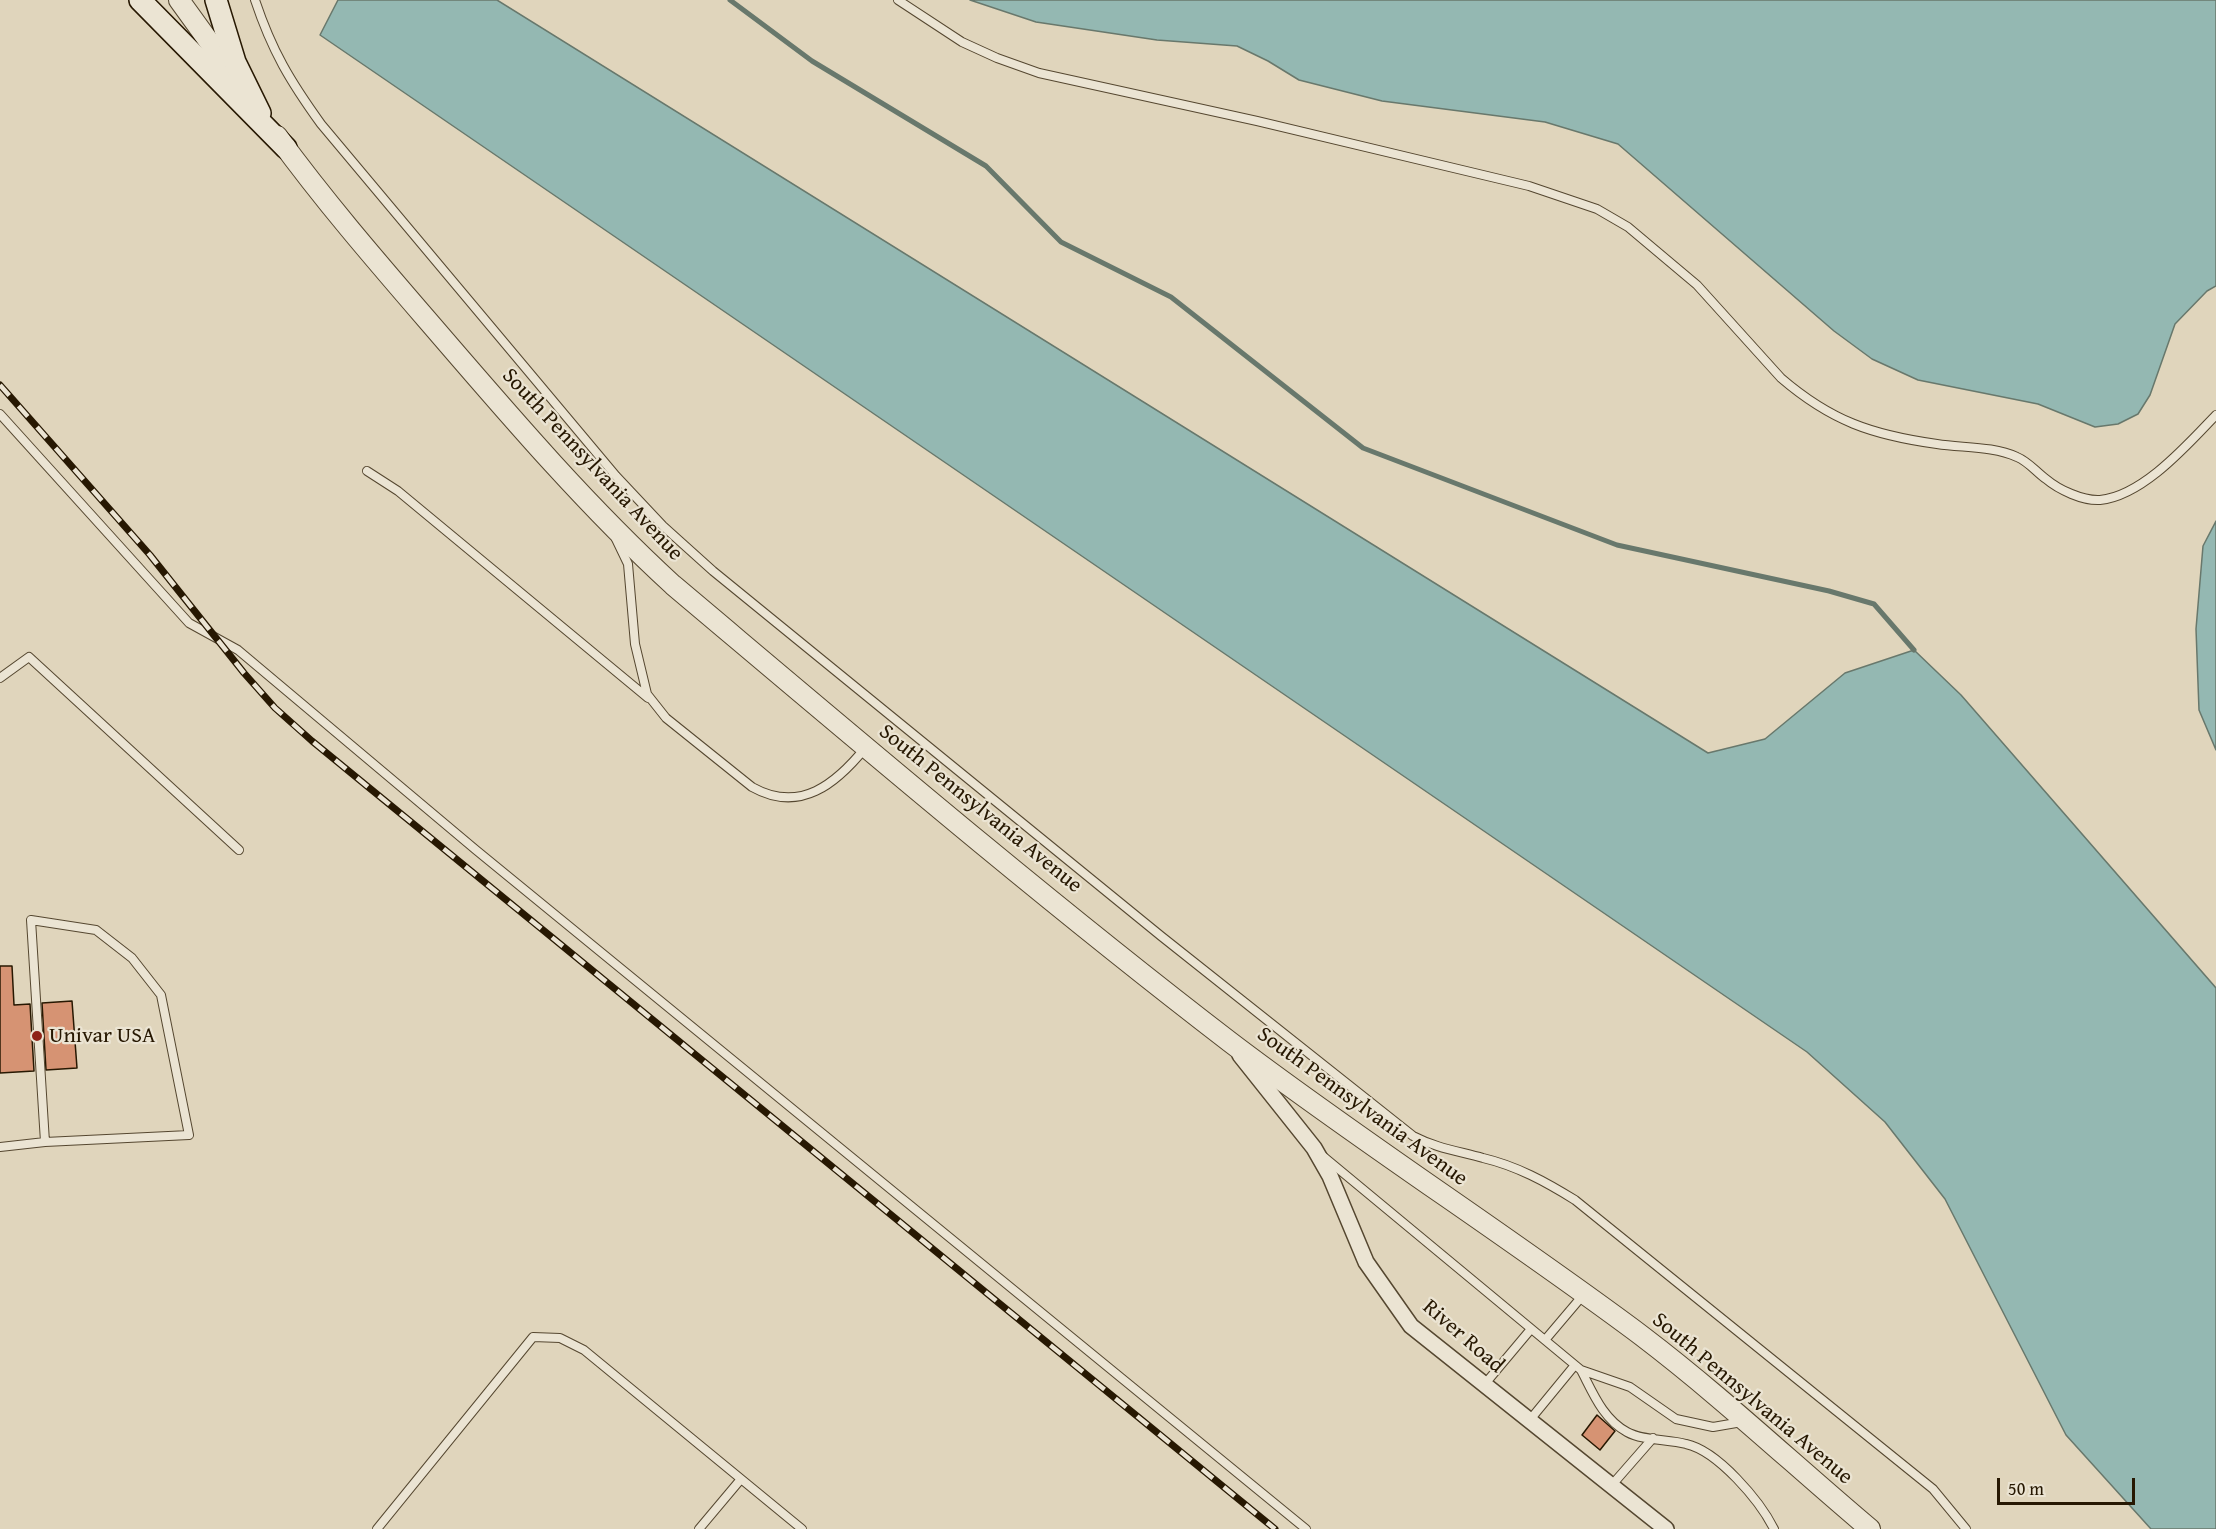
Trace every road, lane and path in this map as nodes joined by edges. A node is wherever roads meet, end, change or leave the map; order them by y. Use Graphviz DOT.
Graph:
graph roads {
  1 [pos="140,0"];
  2 [pos="179,0"];
  3 [pos="216,0"];
  4 [pos="255,0"];
  5 [pos="898,0"];
  6 [pos="261,114"];
  7 [pos="286,148"];
  8 [pos="0,414"];
  9 [pos="2216,416"];
  10 [pos="367,471"];
  11 [pos="596,511"];
  12 [pos="0,678"];
  13 [pos="654,703"];
  14 [pos="867,746"];
  15 [pos="239,849"];
  16 [pos="1229,1041"];
  17 [pos="45,1142"];
  18 [pos="0,1147"];
  19 [pos="1314,1148"];
  20 [pos="1584,1294"];
  21 [pos="1531,1329"];
  22 [pos="1545,1340"];
  23 [pos="1578,1368"];
  24 [pos="1484,1385"];
  25 [pos="1529,1421"];
  26 [pos="1745,1422"];
  27 [pos="1653,1438"];
  28 [pos="741,1479"];
  29 [pos="1611,1486"];
  30 [pos="377,1529"];
  31 [pos="699,1529"];
  32 [pos="802,1529"];
  33 [pos="1306,1529"];
  34 [pos="1666,1529"];
  35 [pos="1774,1529"];
  36 [pos="1870,1529"];
  37 [pos="1966,1529"];
  1 -- 7 [label="main road"];
  2 -- 6 [label="street, South Pennsylvania Avenue"];
  3 -- 6 [label="main road"];
  4 -- 37 [label="lane"];
  5 -- 9 [label="lane"];
  6 -- 7 [label="street, South Pennsylvania Avenue"];
  7 -- 11 [label="street, South Pennsylvania Avenue"];
  8 -- 33 [label="lane"];
  10 -- 13 [label="lane"];
  11 -- 13 [label="lane"];
  11 -- 14 [label="street, South Pennsylvania Avenue"];
  12 -- 15 [label="lane"];
  13 -- 14 [label="lane"];
  14 -- 16 [label="street, South Pennsylvania Avenue"];
  16 -- 19 [label="street, River Road"];
  16 -- 20 [label="street, South Pennsylvania Avenue"];
  17 -- 17 [label="lane"];
  17 -- 18 [label="lane"];
  19 -- 21 [label="lane"];
  19 -- 24 [label="street, River Road"];
  20 -- 22 [label="lane"];
  20 -- 26 [label="street, South Pennsylvania Avenue"];
  21 -- 22 [label="lane"];
  21 -- 24 [label="lane"];
  22 -- 23 [label="lane"];
  23 -- 25 [label="lane"];
  23 -- 26 [label="lane"];
  23 -- 27 [label="lane"];
  24 -- 25 [label="street, River Road"];
  25 -- 29 [label="street, River Road"];
  26 -- 36 [label="street, South Pennsylvania Avenue"];
  27 -- 29 [label="lane"];
  27 -- 35 [label="lane"];
  28 -- 30 [label="lane"];
  28 -- 31 [label="lane"];
  28 -- 32 [label="lane"];
  29 -- 34 [label="street, River Road"];
}
